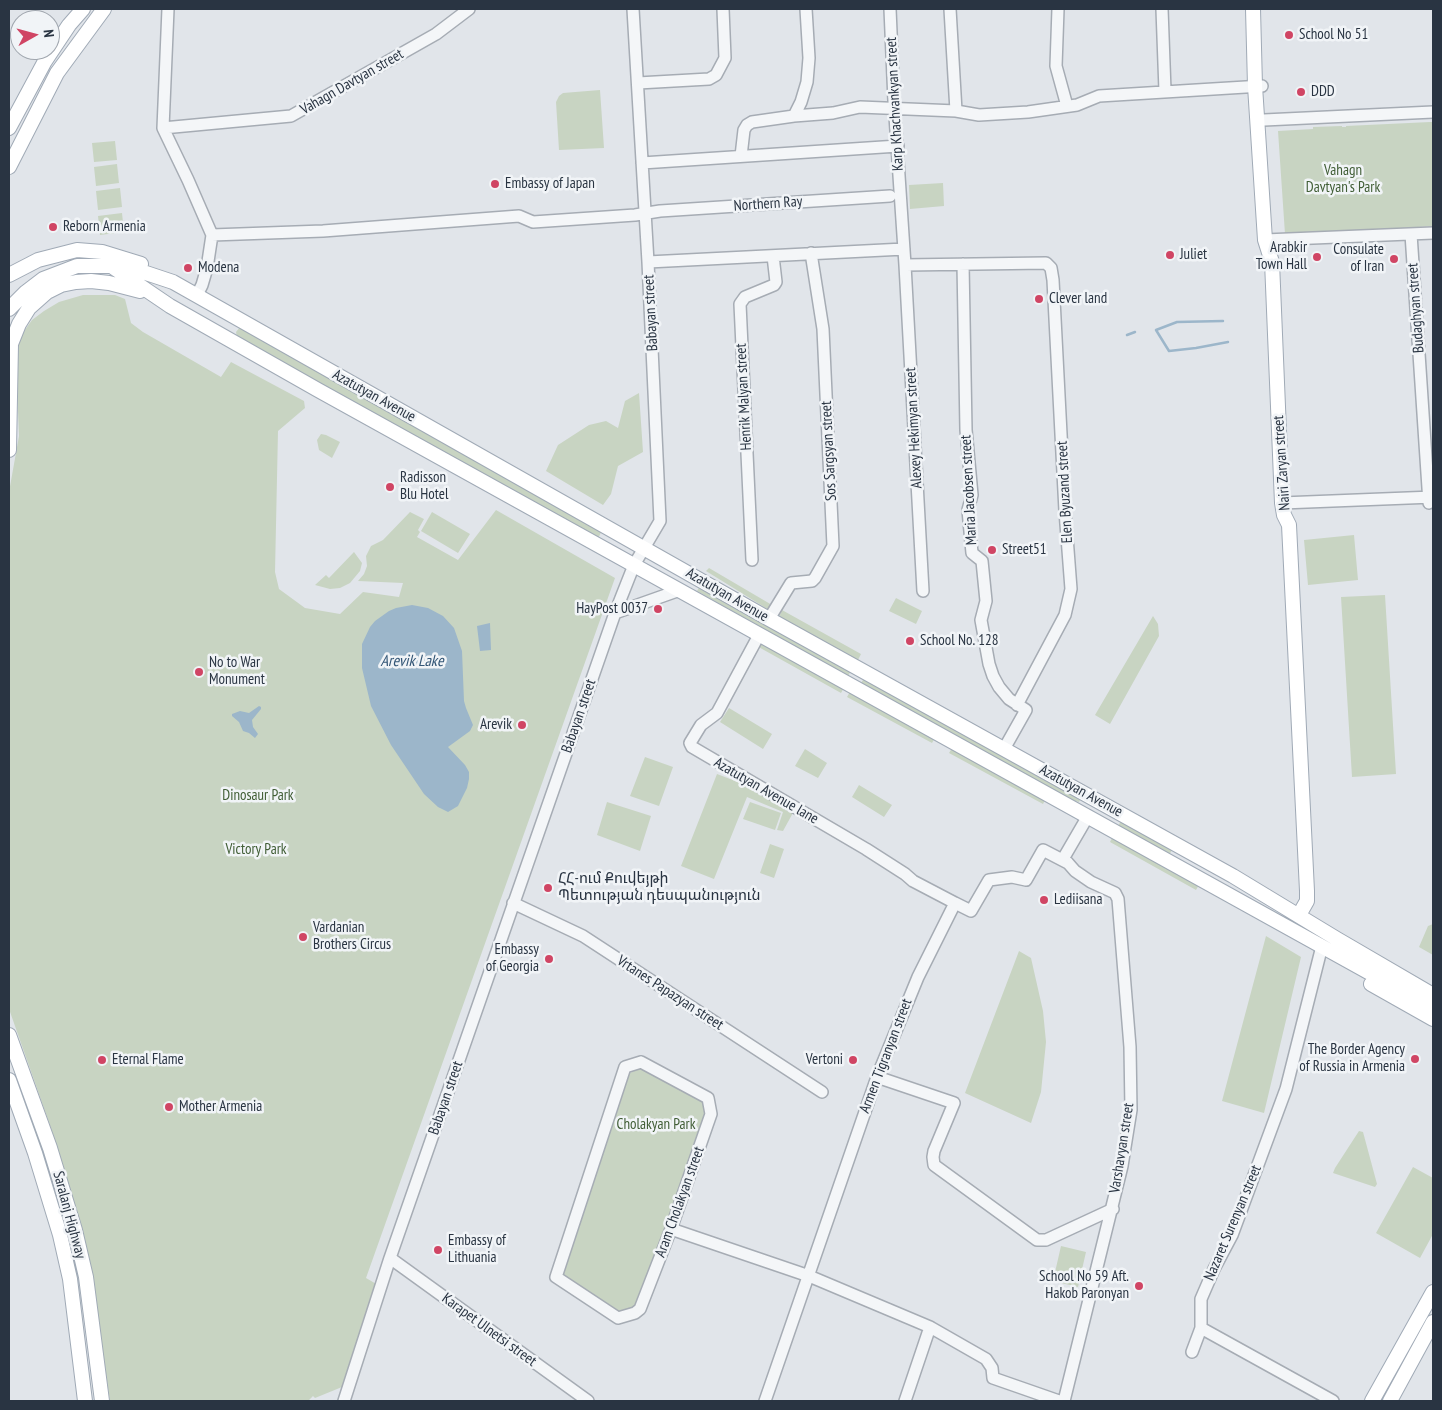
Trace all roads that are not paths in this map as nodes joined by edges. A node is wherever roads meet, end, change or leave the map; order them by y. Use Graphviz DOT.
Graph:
graph roads {
  1 [pos="83,9"];
  2 [pos="104,9"];
  3 [pos="168,9"];
  4 [pos="469,9"];
  5 [pos="633,9"];
  6 [pos="723,9"];
  7 [pos="806,9"];
  8 [pos="890,9"];
  9 [pos="950,9"];
  10 [pos="1058,9"];
  11 [pos="1162,9"];
  12 [pos="1253,9"];
  13 [pos="1262,9"];
  14 [pos="638,83"];
  15 [pos="1259,86"];
  16 [pos="1165,91"];
  17 [pos="1067,106"];
  18 [pos="894,107"];
  19 [pos="956,111"];
  20 [pos="1433,112"];
  21 [pos="794,116"];
  22 [pos="1264,120"];
  23 [pos="9,128"];
  24 [pos="163,128"];
  25 [pos="898,146"];
  26 [pos="741,156"];
  27 [pos="642,163"];
  28 [pos="9,167"];
  29 [pos="896,198"];
  30 [pos="646,212"];
  31 [pos="1433,233"];
  32 [pos="1411,234"];
  33 [pos="212,235"];
  34 [pos="1268,240"];
  35 [pos="904,248"];
  36 [pos="811,254"];
  37 [pos="773,256"];
  38 [pos="648,262"];
  39 [pos="963,264"];
  40 [pos="905,265"];
  41 [pos="111,266"];
  42 [pos="9,275"];
  43 [pos="173,282"];
  44 [pos="152,295"];
  45 [pos="197,295"];
  46 [pos="170,306"];
  47 [pos="9,309"];
  48 [pos="221,309"];
  49 [pos="9,450"];
  50 [pos="1431,500"];
  51 [pos="1282,507"];
  52 [pos="644,547"];
  53 [pos="752,560"];
  54 [pos="634,565"];
  55 [pos="680,590"];
  56 [pos="923,591"];
  57 [pos="615,613"];
  58 [pos="769,619"];
  59 [pos="759,635"];
  60 [pos="1017,705"];
  61 [pos="1004,749"];
  62 [pos="1088,816"];
  63 [pos="1063,860"];
  64 [pos="1233,876"];
  65 [pos="1225,891"];
  66 [pos="513,903"];
  67 [pos="955,903"];
  68 [pos="1299,915"];
  69 [pos="1330,945"];
  70 [pos="1433,985"];
  71 [pos="1433,995"];
  72 [pos="1433,1008"];
  73 [pos="1433,1019"];
  74 [pos="9,1035"];
  75 [pos="877,1077"];
  76 [pos="9,1080"];
  77 [pos="822,1092"];
  78 [pos="1112,1209"];
  79 [pos="671,1228"];
  80 [pos="390,1258"];
  81 [pos="809,1276"];
  82 [pos="1433,1292"];
  83 [pos="1433,1322"];
  84 [pos="930,1327"];
  85 [pos="1201,1328"];
  86 [pos="1192,1352"];
  87 [pos="85,1401"];
  88 [pos="102,1401"];
  89 [pos="344,1401"];
  90 [pos="588,1401"];
  91 [pos="765,1401"];
  92 [pos="905,1401"];
  93 [pos="1059,1401"];
  94 [pos="1064,1401"];
  95 [pos="1333,1401"];
  96 [pos="1372,1401"];
  97 [pos="1390,1401"];
  1 -- 23 [label="main road"];
  2 -- 28 [label="main road"];
  3 -- 24 [label="street"];
  4 -- 24 [label="street, Vahagn Davtyan street"];
  5 -- 14 [label="street, Babayan street"];
  6 -- 14 [label="street"];
  7 -- 21 [label="street"];
  8 -- 18 [label="street, Karp Khachvankyan street"];
  9 -- 19 [label="street"];
  10 -- 17 [label="street"];
  11 -- 16 [label="street"];
  12 -- 15 [label="main road, Nairi Zaryan street"];
  13 -- 15 [label="main road, Nairi Zaryan street"];
  14 -- 27 [label="street, Babayan street"];
  15 -- 16 [label="street"];
  15 -- 22 [label="main road, Nairi Zaryan street"];
  15 -- 34 [label="main road, Nairi Zaryan street"];
  16 -- 17 [label="street"];
  17 -- 19 [label="street"];
  18 -- 19 [label="street"];
  18 -- 21 [label="street"];
  18 -- 25 [label="street, Karp Khachvankyan street"];
  20 -- 22 [label="street"];
  21 -- 26 [label="street"];
  22 -- 34 [label="main road, Nairi Zaryan street"];
  24 -- 33 [label="street"];
  25 -- 26 [label="street"];
  25 -- 29 [label="street, Karp Khachvankyan street"];
  26 -- 27 [label="street"];
  27 -- 30 [label="street, Babayan street"];
  29 -- 30 [label="street, Northern Ray"];
  29 -- 35 [label="street, Karp Khachvankyan street"];
  30 -- 33 [label="street, Northern Ray"];
  30 -- 38 [label="street, Babayan street"];
  31 -- 32 [label="street"];
  32 -- 34 [label="street"];
  32 -- 50 [label="street, Budaghyan street"];
  33 -- 45 [label="street"];
  34 -- 51 [label="main road, Nairi Zaryan street"];
  35 -- 36 [label="street"];
  35 -- 40 [label="street, Alexey Hekimyan street"];
  36 -- 37 [label="street"];
  36 -- 58 [label="street, Sos Sargsyan street"];
  37 -- 38 [label="street"];
  37 -- 53 [label="street, Henrik Malyan street"];
  38 -- 52 [label="street, Babayan street"];
  39 -- 40 [label="street"];
  39 -- 60 [label="street, Maria Jacobsen street"];
  39 -- 60 [label="street, Elen Byuzand street"];
  40 -- 56 [label="street, Alexey Hekimyan street"];
  41 -- 43 [label="main road, Azatutyan Avenue"];
  41 -- 44 [label="main road, Azatutyan Avenue"];
  41 -- 47 [label="main road, Azatutyan Avenue"];
  42 -- 43 [label="main road"];
  43 -- 45 [label="main road, Azatutyan Avenue"];
  44 -- 46 [label="main road, Azatutyan Avenue"];
  44 -- 49 [label="main road"];
  45 -- 48 [label="main road, Azatutyan Avenue"];
  46 -- 48 [label="main road"];
  46 -- 54 [label="main road, Azatutyan Avenue"];
  48 -- 52 [label="main road, Azatutyan Avenue"];
  50 -- 51 [label="street"];
  51 -- 68 [label="main road, Nairi Zaryan street"];
  52 -- 54 [label="street, Babayan street"];
  52 -- 58 [label="main road, Azatutyan Avenue"];
  54 -- 55 [label="main road, Azatutyan Avenue"];
  54 -- 57 [label="street, Babayan street"];
  55 -- 57 [label="street"];
  55 -- 59 [label="main road, Azatutyan Avenue"];
  57 -- 66 [label="street, Babayan street"];
  58 -- 61 [label="main road, Azatutyan Avenue"];
  59 -- 62 [label="main road, Azatutyan Avenue"];
  59 -- 67 [label="street, Azatutyan Avenue lane"];
  60 -- 61 [label="street"];
  61 -- 64 [label="main road, Azatutyan Avenue"];
  62 -- 63 [label="street"];
  62 -- 65 [label="main road, Azatutyan Avenue"];
  63 -- 67 [label="street"];
  63 -- 78 [label="street, Varshavyan street"];
  64 -- 65 [label="main road"];
  64 -- 68 [label="main road, Azatutyan Avenue"];
  65 -- 69 [label="main road, Azatutyan Avenue"];
  66 -- 77 [label="street, Vrtanes Papazyan street"];
  66 -- 80 [label="street, Babayan street"];
  67 -- 75 [label="street, Armen Tigranyan street"];
  68 -- 69 [label="main road, Azatutyan Avenue"];
  69 -- 70 [label="main road, Azatutyan Avenue"];
  69 -- 71 [label="main road, Azatutyan Avenue"];
  69 -- 72 [label="main road, Azatutyan Avenue"];
  69 -- 73 [label="main road, Azatutyan Avenue"];
  69 -- 85 [label="street, Nazaret Surenyan street"];
  74 -- 88 [label="main road, Saralanj Highway"];
  75 -- 78 [label="street"];
  75 -- 81 [label="street, Armen Tigranyan street"];
  76 -- 87 [label="main road, Saralanj Highway"];
  78 -- 94 [label="street, Varshavyan street"];
  79 -- 79 [label="street, Aram Cholakyan street"];
  79 -- 81 [label="street"];
  80 -- 89 [label="street, Babayan street"];
  80 -- 90 [label="street, Karapet Ulnetsi street"];
  81 -- 84 [label="street"];
  81 -- 91 [label="street, Armen Tigranyan street"];
  82 -- 96 [label="main road"];
  83 -- 97 [label="main road"];
  84 -- 92 [label="street"];
  84 -- 93 [label="street"];
  85 -- 86 [label="street"];
  85 -- 95 [label="street"];
}
